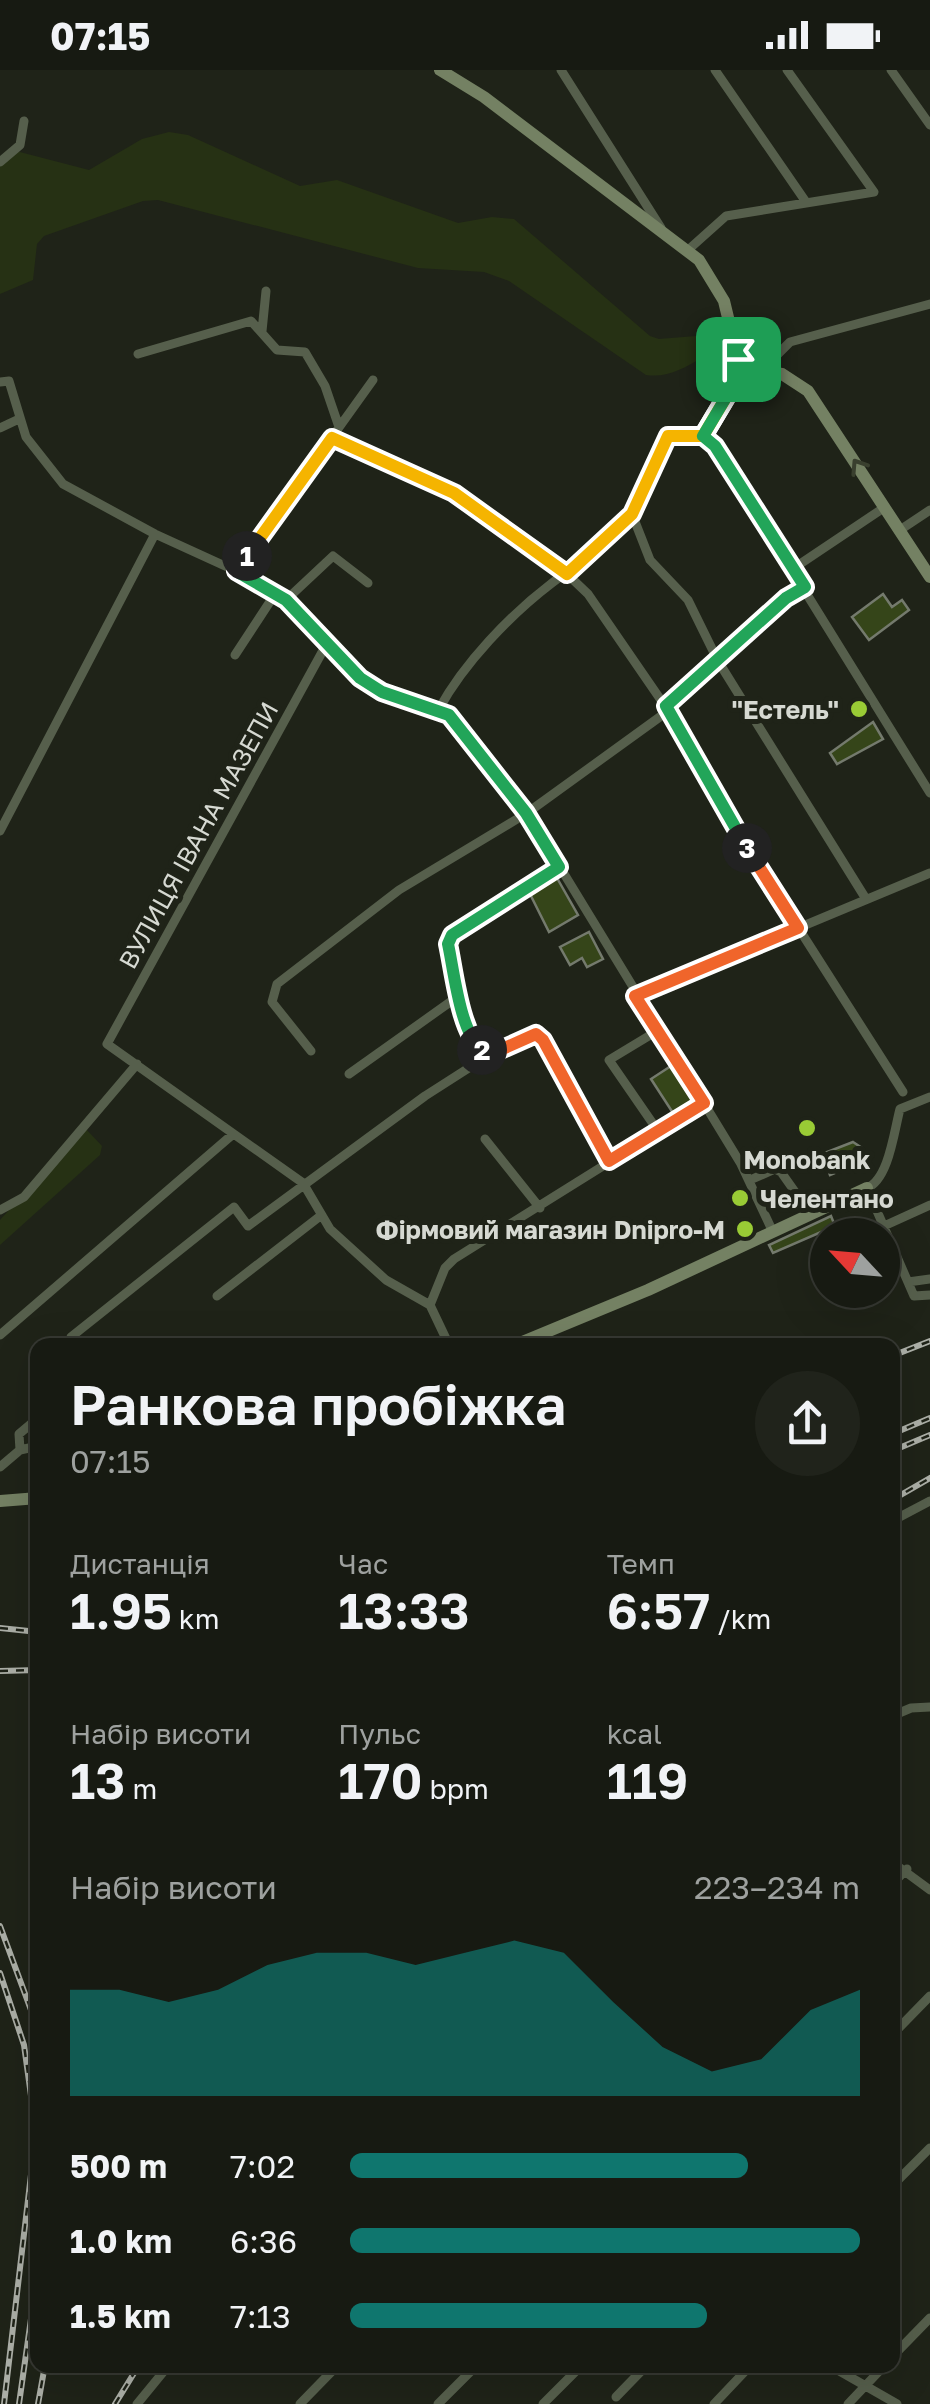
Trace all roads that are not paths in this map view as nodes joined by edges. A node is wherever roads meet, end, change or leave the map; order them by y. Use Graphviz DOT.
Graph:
graph roads {
  1 [pos="440,70"];
  2 [pos="560,70"];
  3 [pos="714,70"];
  4 [pos="787,70"];
  5 [pos="891,70"];
  6 [pos="24,121"];
  7 [pos="930,125"];
  8 [pos="0,162"];
  9 [pos="806,202"];
  10 [pos="663,230"];
  11 [pos="688,250"];
  12 [pos="266,291"];
  13 [pos="930,304"];
  14 [pos="262,331"];
  15 [pos="138,354"];
  16 [pos="738,359"];
  17 [pos="762,370"];
  18 [pos="736,378"];
  19 [pos="373,380"];
  20 [pos="5,382"];
  21 [pos="19,420"];
  22 [pos="340,427"];
  23 [pos="0,428"];
  24 [pos="703,436"];
  25 [pos="332,438"];
  26 [pos="885,507"];
  27 [pos="930,510"];
  28 [pos="632,514"];
  29 [pos="900,530"];
  30 [pos="156,534"];
  31 [pos="794,568"];
  32 [pos="236,571"];
  33 [pos="567,574"];
  34 [pos="930,577"];
  35 [pos="368,583"];
  36 [pos="805,587"];
  37 [pos="275,594"];
  38 [pos="286,600"];
  39 [pos="326,645"];
  40 [pos="235,655"];
  41 [pos="718,660"];
  42 [pos="438,708"];
  43 [pos="667,709"];
  44 [pos="930,792"];
  45 [pos="526,813"];
  46 [pos="0,830"];
  47 [pos="559,867"];
  48 [pos="930,872"];
  49 [pos="866,899"];
  50 [pos="798,928"];
  51 [pos="460,994"];
  52 [pos="635,996"];
  53 [pos="657,1031"];
  54 [pos="310,1051"];
  55 [pos="489,1055"];
  56 [pos="137,1064"];
  57 [pos="349,1074"];
  58 [pos="903,1092"];
  59 [pos="930,1096"];
  60 [pos="704,1103"];
  61 [pos="658,1131"];
  62 [pos="232,1135"];
  63 [pos="485,1140"];
  64 [pos="609,1161"];
  65 [pos="750,1180"];
  66 [pos="303,1183"];
  67 [pos="867,1188"];
  68 [pos="930,1206"];
  69 [pos="540,1208"];
  70 [pos="0,1210"];
  71 [pos="810,1213"];
  72 [pos="320,1217"];
  73 [pos="880,1218"];
  74 [pos="900,1219"];
  75 [pos="772,1230"];
  76 [pos="900,1263"];
  77 [pos="930,1279"];
  78 [pos="908,1282"];
  79 [pos="930,1295"];
  80 [pos="217,1296"];
  81 [pos="430,1304"];
  82 [pos="0,1334"];
  83 [pos="70,1337"];
  84 [pos="446,1338"];
  85 [pos="532,1338"];
  86 [pos="30,1425"];
  87 [pos="30,1448"];
  88 [pos="20,1450"];
  89 [pos="0,1467"];
  90 [pos="30,1499"];
  91 [pos="930,1500"];
  92 [pos="0,1502"];
  93 [pos="900,1517"];
  94 [pos="930,1707"];
  95 [pos="900,1714"];
  96 [pos="900,1866"];
  97 [pos="907,1869"];
  98 [pos="900,1876"];
  99 [pos="930,1890"];
  100 [pos="930,1996"];
  101 [pos="900,2027"];
  102 [pos="930,2148"];
  103 [pos="900,2178"];
  104 [pos="930,2318"];
  105 [pos="900,2350"];
  106 [pos="162,2373"];
  107 [pos="330,2373"];
  108 [pos="469,2373"];
  109 [pos="574,2373"];
  110 [pos="639,2373"];
  111 [pos="743,2373"];
  112 [pos="843,2373"];
  113 [pos="878,2373"];
  114 [pos="866,2386"];
  115 [pos="616,2397"];
  116 [pos="137,2404"];
  117 [pos="300,2404"];
  118 [pos="438,2404"];
  119 [pos="543,2404"];
  120 [pos="714,2404"];
  121 [pos="848,2404"];
  122 [pos="897,2404"];
  1 -- 10 [label="street"];
  2 -- 10 [label="street"];
  3 -- 9 [label="street"];
  4 -- 9 [label="street"];
  5 -- 7 [label="street"];
  6 -- 8 [label="street"];
  9 -- 11 [label="street"];
  10 -- 11 [label="street"];
  11 -- 16 [label="street"];
  12 -- 14 [label="street"];
  13 -- 17 [label="street"];
  14 -- 15 [label="street"];
  14 -- 22 [label="street"];
  16 -- 17 [label="street"];
  16 -- 18 [label="street"];
  17 -- 18 [label="street"];
  26 -- 17 [label="street, one-way"];
  18 -- 24 [label="street"];
  19 -- 22 [label="street"];
  20 -- 21 [label="street"];
  21 -- 23 [label="street"];
  21 -- 30 [label="street"];
  22 -- 25 [label="street"];
  24 -- 28 [label="street"];
  24 -- 31 [label="street"];
  25 -- 32 [label="street"];
  25 -- 33 [label="street"];
  26 -- 29 [label="street"];
  26 -- 31 [label="street"];
  27 -- 29 [label="street"];
  28 -- 33 [label="street"];
  28 -- 41 [label="street"];
  29 -- 34 [label="street"];
  30 -- 32 [label="street"];
  30 -- 46 [label="street"];
  31 -- 36 [label="street"];
  32 -- 37 [label="street"];
  33 -- 42 [label="street"];
  33 -- 43 [label="street"];
  35 -- 38 [label="street"];
  36 -- 41 [label="street"];
  36 -- 44 [label="street"];
  37 -- 38 [label="street"];
  37 -- 40 [label="street"];
  38 -- 39 [label="street"];
  39 -- 42 [label="street"];
  39 -- 56 [label="street, ВУЛИЦЯ ІВАНА МАЗЕПИ"];
  41 -- 43 [label="street"];
  41 -- 49 [label="street"];
  42 -- 45 [label="street"];
  43 -- 45 [label="street"];
  43 -- 50 [label="street"];
  45 -- 47 [label="street"];
  45 -- 54 [label="street"];
  47 -- 51 [label="street"];
  47 -- 52 [label="street"];
  48 -- 49 [label="street"];
  49 -- 50 [label="street"];
  50 -- 52 [label="street"];
  50 -- 58 [label="street"];
  51 -- 55 [label="street"];
  51 -- 57 [label="street"];
  52 -- 53 [label="street"];
  53 -- 60 [label="street"];
  53 -- 61 [label="street"];
  55 -- 64 [label="street"];
  55 -- 66 [label="street"];
  56 -- 62 [label="street"];
  56 -- 70 [label="street"];
  59 -- 67 [label="street"];
  60 -- 61 [label="street"];
  60 -- 65 [label="street"];
  61 -- 64 [label="street"];
  62 -- 66 [label="street"];
  62 -- 82 [label="street"];
  63 -- 69 [label="street"];
  64 -- 69 [label="street"];
  65 -- 71 [label="street"];
  65 -- 75 [label="street"];
  66 -- 72 [label="street"];
  66 -- 83 [label="street"];
  67 -- 71 [label="street"];
  67 -- 73 [label="street"];
  68 -- 74 [label="street"];
  69 -- 81 [label="street"];
  71 -- 75 [label="street"];
  72 -- 80 [label="street"];
  72 -- 81 [label="street"];
  75 -- 85 [label="street"];
  76 -- 78 [label="street"];
  77 -- 78 [label="street"];
  78 -- 79 [label="street"];
  81 -- 84 [label="street"];
  86 -- 88 [label="street"];
  87 -- 88 [label="street"];
  88 -- 89 [label="street"];
  90 -- 92 [label="street"];
  91 -- 93 [label="street"];
  94 -- 95 [label="street"];
  96 -- 97 [label="street"];
  97 -- 98 [label="street"];
  97 -- 99 [label="street"];
  100 -- 101 [label="street"];
  102 -- 103 [label="street"];
  104 -- 105 [label="street"];
  106 -- 116 [label="street"];
  107 -- 117 [label="street"];
  108 -- 118 [label="street"];
  109 -- 119 [label="street"];
  110 -- 115 [label="street"];
  111 -- 120 [label="street"];
  112 -- 114 [label="street"];
  113 -- 114 [label="street"];
  114 -- 121 [label="street"];
  114 -- 122 [label="street"];
}
